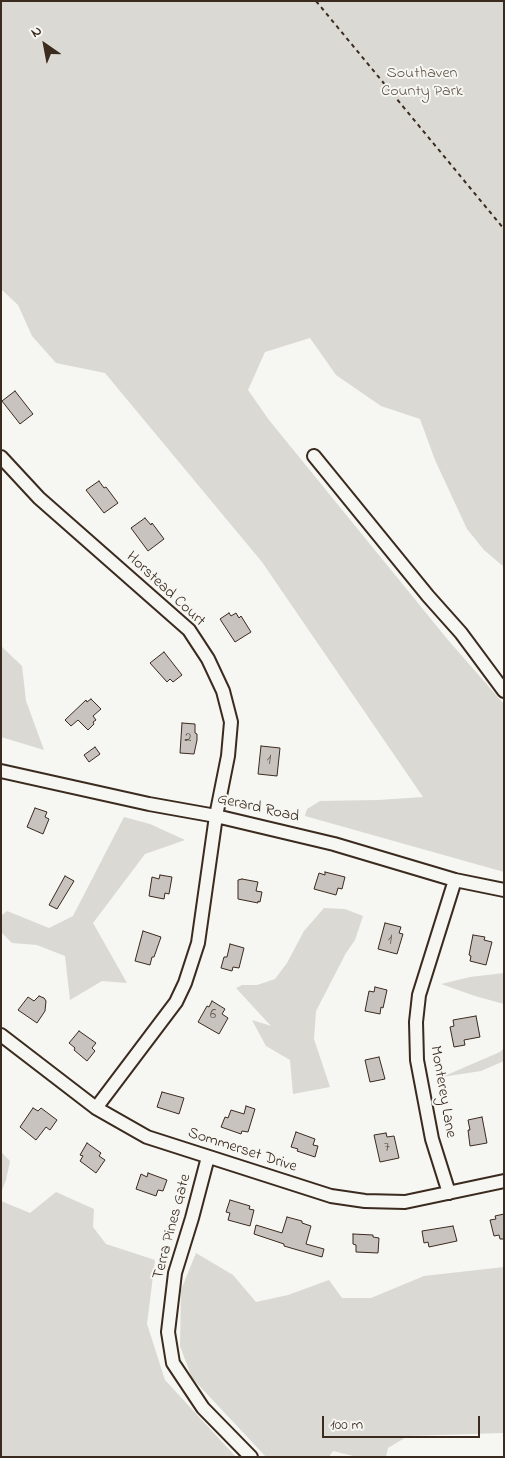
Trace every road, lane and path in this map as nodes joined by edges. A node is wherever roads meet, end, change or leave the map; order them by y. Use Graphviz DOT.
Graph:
graph roads {
  1 [pos="316,1"];
  2 [pos="504,229"];
  3 [pos="1,456"];
  4 [pos="314,456"];
  5 [pos="504,691"];
  6 [pos="1,772"];
  7 [pos="216,816"];
  8 [pos="455,880"];
  9 [pos="504,890"];
  10 [pos="1,1035"];
  11 [pos="96,1108"];
  12 [pos="208,1157"];
  13 [pos="504,1181"];
  14 [pos="449,1193"];
  15 [pos="251,1457"];
  1 -- 2 [label="path"];
  3 -- 7 [label="street, Horstead Court"];
  4 -- 5 [label="street"];
  6 -- 7 [label="street, Gerard Road"];
  7 -- 8 [label="street, Gerard Road"];
  7 -- 11 [label="street, Horstead Court"];
  8 -- 9 [label="street, Gerard Road"];
  8 -- 14 [label="street, Monterey Lane"];
  10 -- 11 [label="street, Sommerset Drive"];
  11 -- 12 [label="street, Sommerset Drive"];
  12 -- 14 [label="street, Sommerset Drive"];
  12 -- 15 [label="street, Terra Pines Gate"];
  13 -- 14 [label="street, Sommerset Drive"];
}
